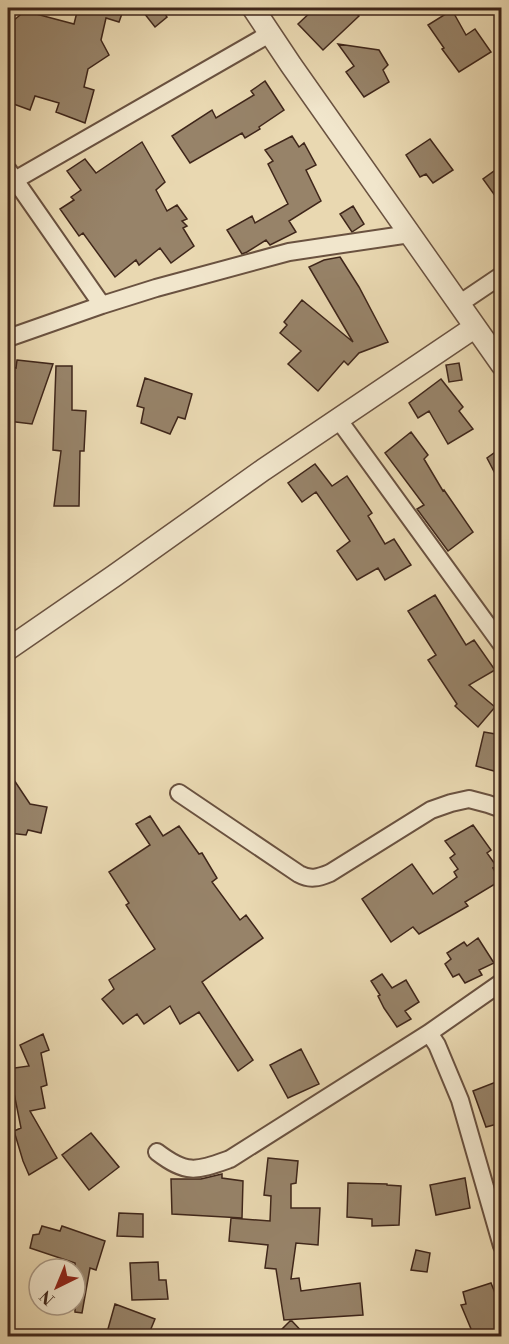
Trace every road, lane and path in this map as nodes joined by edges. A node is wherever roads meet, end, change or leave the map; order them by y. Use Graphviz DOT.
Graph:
graph roads {
  1 [pos="253,8"];
  2 [pos="271,33"];
  3 [pos="11,175"];
  4 [pos="410,234"];
  5 [pos="501,274"];
  6 [pos="459,304"];
  7 [pos="102,305"];
  8 [pos="475,327"];
  9 [pos="8,338"];
  10 [pos="501,364"];
  11 [pos="338,420"];
  12 [pos="501,645"];
  13 [pos="8,649"];
  14 [pos="179,793"];
  15 [pos="501,809"];
  16 [pos="501,982"];
  17 [pos="429,1034"];
  18 [pos="157,1152"];
  19 [pos="501,1246"];
  1 -- 2 [label="street"];
  2 -- 3 [label="street"];
  2 -- 4 [label="street"];
  3 -- 7 [label="street"];
  4 -- 6 [label="street"];
  4 -- 7 [label="street"];
  5 -- 6 [label="street"];
  6 -- 8 [label="street"];
  7 -- 9 [label="street"];
  8 -- 10 [label="street"];
  8 -- 11 [label="street"];
  11 -- 12 [label="street"];
  11 -- 13 [label="street"];
  14 -- 15 [label="street"];
  16 -- 17 [label="street"];
  17 -- 18 [label="street"];
  17 -- 19 [label="street"];
}
